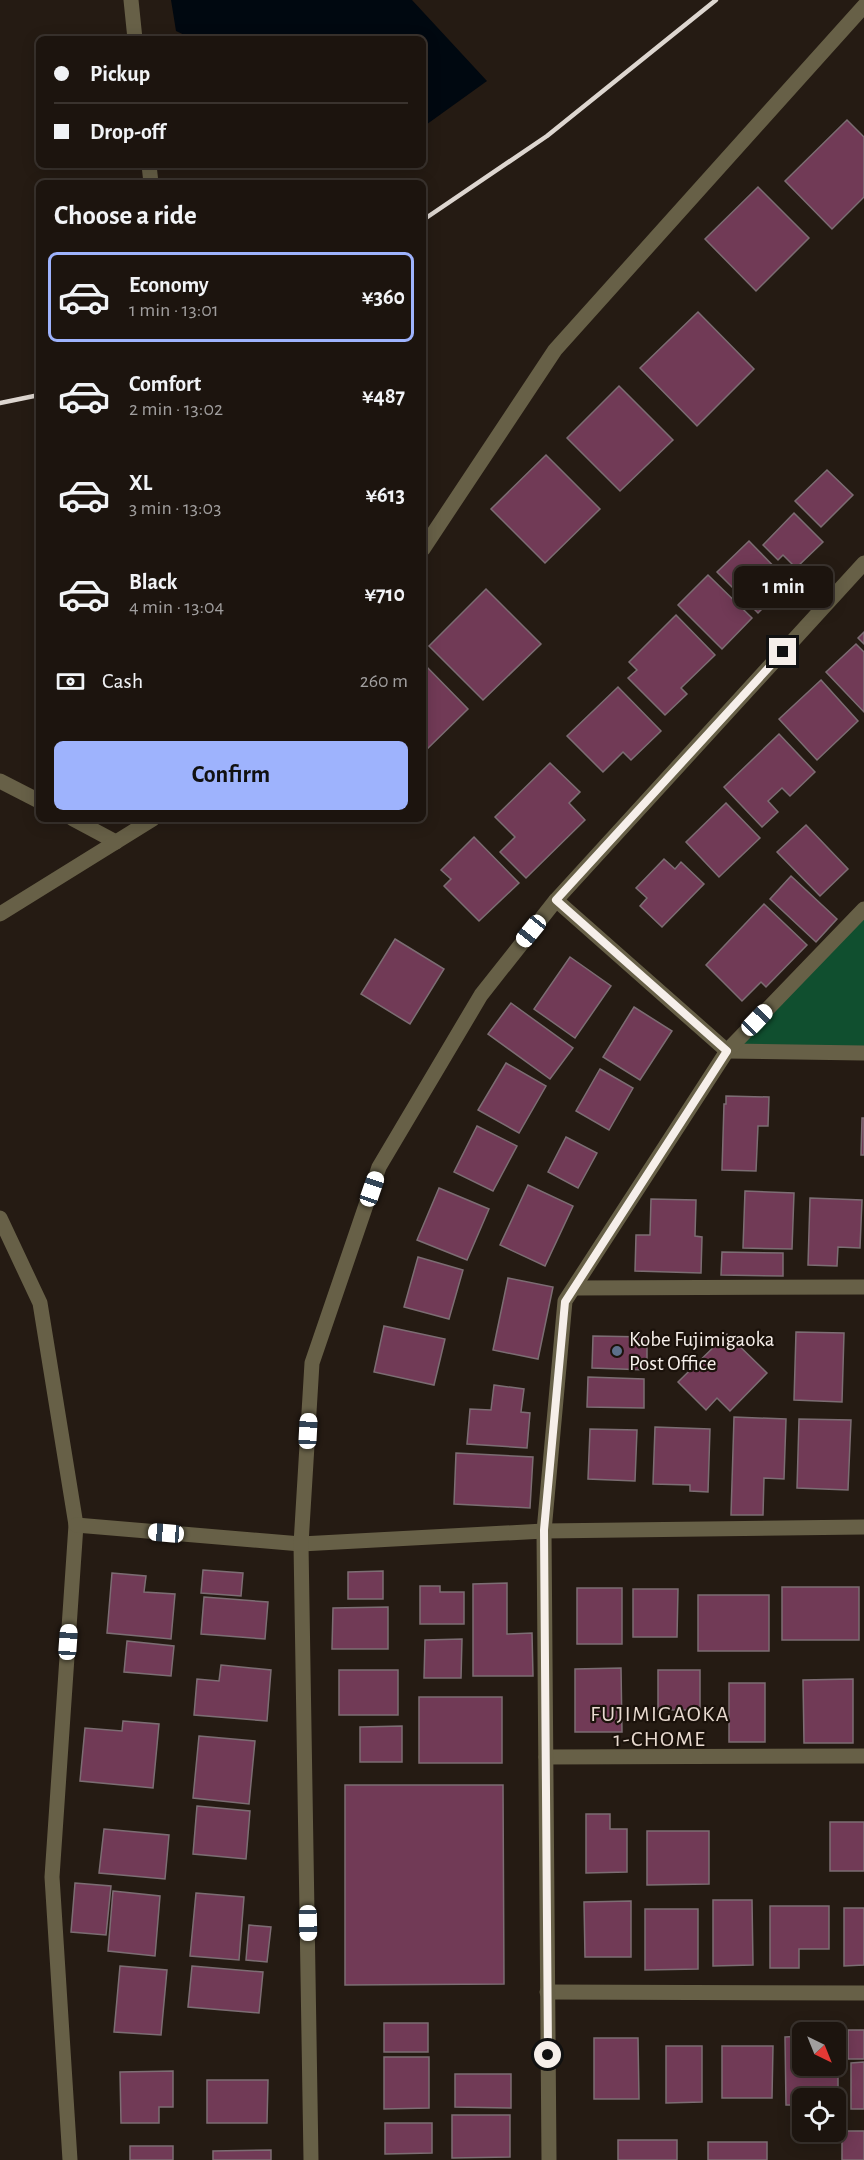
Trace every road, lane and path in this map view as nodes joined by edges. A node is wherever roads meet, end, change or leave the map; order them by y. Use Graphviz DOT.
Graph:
graph roads {
  1 [pos="131,0"];
  2 [pos="864,6"];
  3 [pos="135,36"];
  4 [pos="426,544"];
  5 [pos="864,563"];
  6 [pos="0,781"];
  7 [pos="36,799"];
  8 [pos="79,822"];
  9 [pos="148,822"];
  10 [pos="116,842"];
  11 [pos="556,900"];
  12 [pos="864,909"];
  13 [pos="0,914"];
  14 [pos="727,1051"];
  15 [pos="864,1053"];
  16 [pos="0,1218"];
  17 [pos="574,1287"];
  18 [pos="864,1287"];
  19 [pos="76,1525"];
  20 [pos="864,1527"];
  21 [pos="544,1530"];
  22 [pos="302,1544"];
  23 [pos="864,1756"];
  24 [pos="546,1757"];
  25 [pos="547,1992"];
  26 [pos="864,1993"];
  27 [pos="70,2160"];
  28 [pos="311,2160"];
  29 [pos="549,2160"];
  1 -- 3 [label="street"];
  2 -- 4 [label="street"];
  5 -- 11 [label="street"];
  6 -- 7 [label="street"];
  8 -- 10 [label="street"];
  9 -- 10 [label="street"];
  10 -- 13 [label="street"];
  11 -- 14 [label="street"];
  11 -- 22 [label="street"];
  12 -- 14 [label="street"];
  14 -- 15 [label="street"];
  14 -- 17 [label="street"];
  16 -- 19 [label="street"];
  17 -- 18 [label="street"];
  17 -- 21 [label="street"];
  19 -- 22 [label="street"];
  19 -- 27 [label="street"];
  20 -- 21 [label="street"];
  21 -- 22 [label="street"];
  21 -- 24 [label="street"];
  22 -- 28 [label="street"];
  23 -- 24 [label="street"];
  24 -- 25 [label="street"];
  25 -- 26 [label="street"];
  25 -- 29 [label="street"];
}
